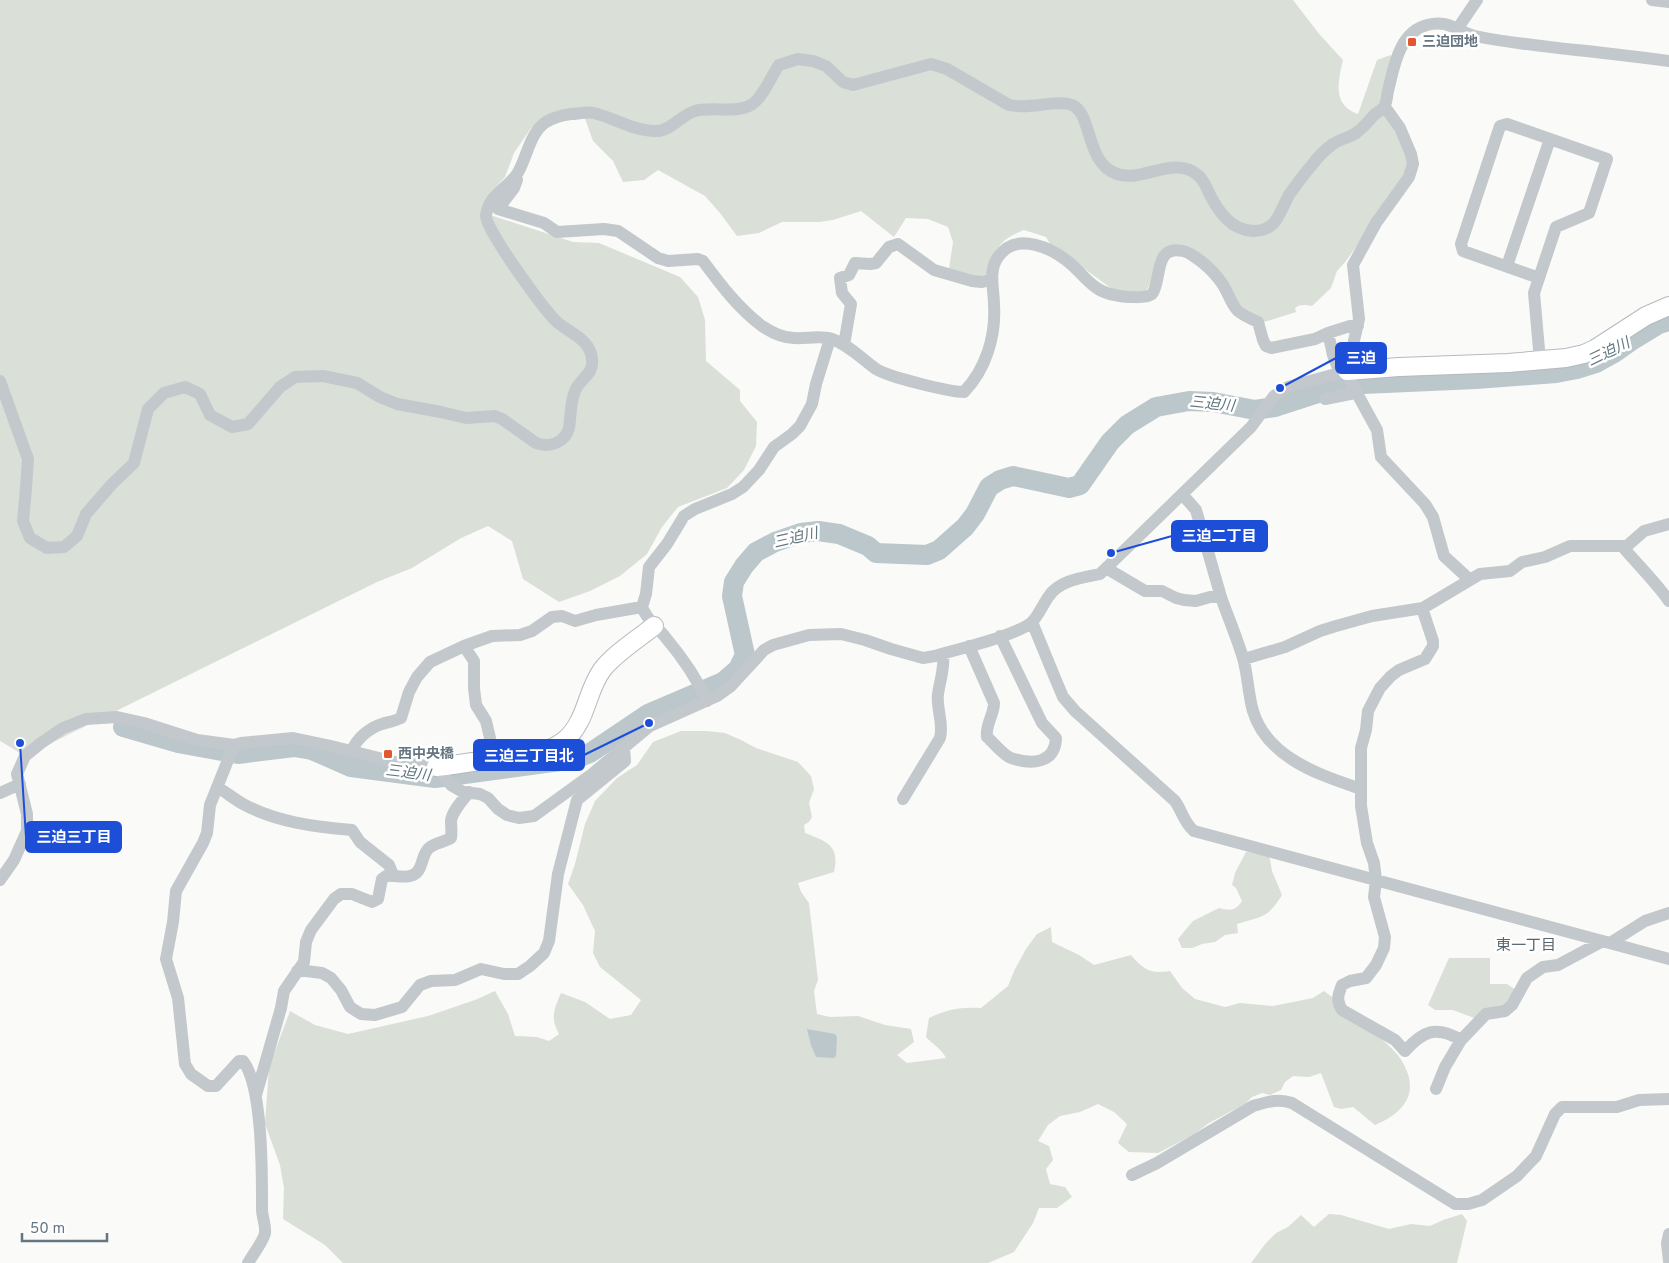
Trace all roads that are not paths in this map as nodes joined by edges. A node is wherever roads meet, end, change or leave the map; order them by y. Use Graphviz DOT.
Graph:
graph roads {
  1 [pos="1477,0"];
  2 [pos="1652,0"];
  3 [pos="1669,2"];
  4 [pos="1458,28"];
  5 [pos="1669,61"];
  6 [pos="1385,106"];
  7 [pos="1550,139"];
  8 [pos="516,175"];
  9 [pos="1507,266"];
  10 [pos="1539,278"];
  11 [pos="991,280"];
  12 [pos="1669,306"];
  13 [pos="1358,326"];
  14 [pos="1328,333"];
  15 [pos="830,339"];
  16 [pos="844,345"];
  17 [pos="1540,361"];
  18 [pos="1345,374"];
  19 [pos="0,381"];
  20 [pos="1355,393"];
  21 [pos="1325,399"];
  22 [pos="1182,494"];
  23 [pos="1669,524"];
  24 [pos="1622,546"];
  25 [pos="1106,568"];
  26 [pos="1470,580"];
  27 [pos="1221,597"];
  28 [pos="1669,601"];
  29 [pos="642,608"];
  30 [pos="1422,608"];
  31 [pos="1032,622"];
  32 [pos="654,626"];
  33 [pos="1000,636"];
  34 [pos="464,646"];
  35 [pos="969,646"];
  36 [pos="943,654"];
  37 [pos="1244,659"];
  38 [pos="704,694"];
  39 [pos="624,747"];
  40 [pos="232,750"];
  41 [pos="352,751"];
  42 [pos="490,760"];
  43 [pos="439,771"];
  44 [pos="20,784"];
  45 [pos="217,787"];
  46 [pos="1361,789"];
  47 [pos="469,792"];
  48 [pos="0,793"];
  49 [pos="903,799"];
  50 [pos="393,875"];
  51 [pos="0,880"];
  52 [pos="1376,880"];
  53 [pos="1669,913"];
  54 [pos="1607,942"];
  55 [pos="1669,959"];
  56 [pos="297,971"];
  57 [pos="1461,1040"];
  58 [pos="1436,1089"];
  59 [pos="256,1095"];
  60 [pos="1669,1099"];
  61 [pos="1132,1176"];
  62 [pos="1669,1234"];
  63 [pos="1669,1261"];
  64 [pos="248,1263"];
  1 -- 4 [label="street"];
  2 -- 3 [label="street"];
  4 -- 5 [label="street"];
  4 -- 6 [label="street"];
  6 -- 8 [label="street"];
  6 -- 13 [label="street"];
  7 -- 9 [label="street"];
  7 -- 9 [label="street"];
  7 -- 10 [label="street"];
  8 -- 15 [label="street"];
  8 -- 19 [label="street"];
  9 -- 10 [label="street"];
  10 -- 17 [label="street"];
  11 -- 14 [label="street"];
  11 -- 16 [label="street"];
  11 -- 16 [label="street"];
  12 -- 17 [label="street"];
  13 -- 14 [label="street"];
  13 -- 18 [label="street"];
  14 -- 18 [label="street"];
  15 -- 16 [label="street"];
  15 -- 29 [label="street"];
  17 -- 18 [label="street"];
  18 -- 20 [label="street"];
  18 -- 22 [label="street"];
  20 -- 21 [label="street"];
  20 -- 26 [label="street"];
  22 -- 25 [label="street"];
  22 -- 27 [label="street"];
  23 -- 24 [label="street"];
  24 -- 26 [label="street"];
  24 -- 28 [label="street"];
  25 -- 27 [label="street"];
  25 -- 31 [label="street"];
  26 -- 30 [label="street"];
  27 -- 37 [label="street"];
  29 -- 32 [label="street"];
  29 -- 34 [label="street"];
  30 -- 37 [label="street"];
  30 -- 46 [label="street"];
  31 -- 33 [label="street"];
  31 -- 52 [label="street"];
  32 -- 38 [label="street"];
  32 -- 42 [label="street"];
  33 -- 35 [label="street"];
  33 -- 35 [label="street"];
  34 -- 41 [label="street"];
  34 -- 42 [label="street"];
  35 -- 36 [label="street"];
  36 -- 38 [label="street"];
  36 -- 49 [label="street"];
  37 -- 46 [label="street"];
  38 -- 39 [label="street"];
  39 -- 47 [label="street"];
  39 -- 56 [label="street"];
  40 -- 41 [label="street"];
  40 -- 44 [label="street"];
  40 -- 45 [label="street"];
  41 -- 43 [label="street"];
  42 -- 43 [label="street"];
  43 -- 47 [label="street"];
  44 -- 48 [label="street"];
  44 -- 51 [label="street"];
  45 -- 50 [label="street"];
  45 -- 59 [label="street"];
  46 -- 52 [label="street"];
  47 -- 50 [label="street"];
  50 -- 56 [label="street"];
  52 -- 54 [label="street"];
  52 -- 57 [label="street"];
  53 -- 54 [label="street"];
  54 -- 55 [label="street"];
  54 -- 57 [label="street"];
  56 -- 59 [label="street"];
  57 -- 58 [label="street"];
  59 -- 64 [label="street"];
  60 -- 61 [label="street"];
  62 -- 63 [label="street"];
}
